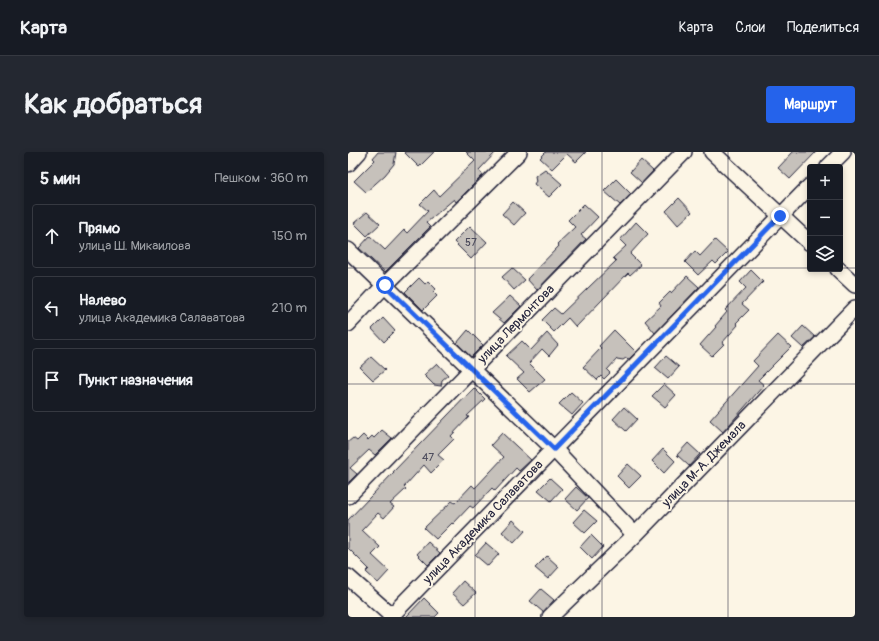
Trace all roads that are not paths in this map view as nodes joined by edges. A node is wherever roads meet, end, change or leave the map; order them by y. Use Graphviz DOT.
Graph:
graph roads {
  1 [pos="359,152"];
  2 [pos="519,152"];
  3 [pos="684,152"];
  4 [pos="712,152"];
  5 [pos="843,152"];
  6 [pos="348,164"];
  7 [pos="831,164"];
  8 [pos="807,189"];
  9 [pos="780,216"];
  10 [pos="807,240"];
  11 [pos="348,250"];
  12 [pos="841,272"];
  13 [pos="385,285"];
  14 [pos="855,285"];
  15 [pos="855,308"];
  16 [pos="348,324"];
  17 [pos="472,369"];
  18 [pos="554,449"];
  19 [pos="348,496"];
  20 [pos="635,535"];
  21 [pos="348,577"];
  22 [pos="392,616"];
  23 [pos="550,617"];
  1 -- 6 [label="street"];
  2 -- 13 [label="street"];
  3 -- 17 [label="street, улица Лермонтова"];
  4 -- 9 [label="street"];
  5 -- 7 [label="street"];
  8 -- 9 [label="street, улица Академика Салаватова"];
  9 -- 10 [label="street"];
  9 -- 18 [label="street, улица Академика Салаватова"];
  11 -- 13 [label="street"];
  12 -- 14 [label="street"];
  13 -- 16 [label="street"];
  13 -- 17 [label="street"];
  15 -- 20 [label="street, улица М-А. Джемала"];
  17 -- 18 [label="street"];
  17 -- 19 [label="street, улица Лермонтова"];
  18 -- 20 [label="street"];
  18 -- 22 [label="street, улица Академика Салаватова"];
  20 -- 23 [label="street, улица М-А. Джемала"];
  21 -- 22 [label="street"];
}
